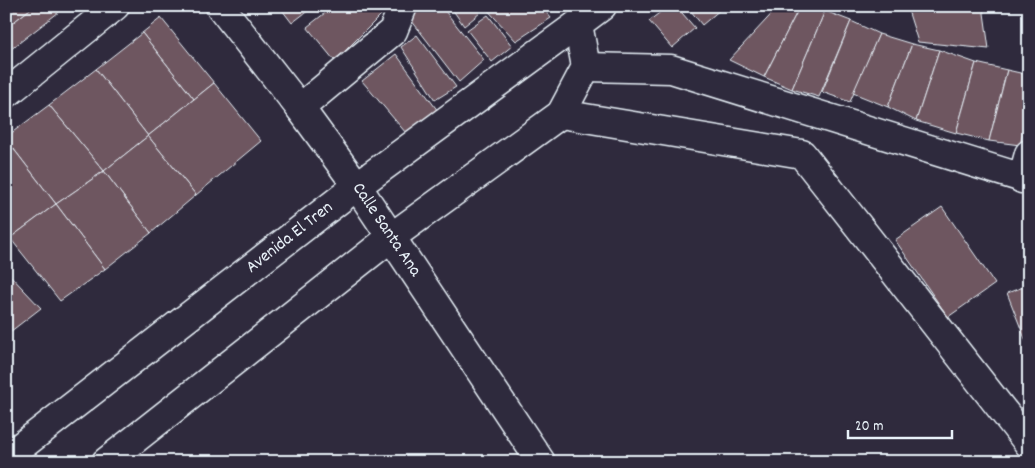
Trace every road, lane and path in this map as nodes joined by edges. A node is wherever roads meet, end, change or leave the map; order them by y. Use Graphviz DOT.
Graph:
graph roads {
  1 [pos="115,6"];
  2 [pos="220,6"];
  3 [pos="403,6"];
  4 [pos="602,6"];
  5 [pos="578,24"];
  6 [pos="586,67"];
  7 [pos="6,94"];
  8 [pos="300,108"];
  9 [pos="561,114"];
  10 [pos="1026,171"];
  11 [pos="357,186"];
  12 [pos="390,238"];
  13 [pos="1029,444"];
  14 [pos="6,458"];
  15 [pos="106,462"];
  16 [pos="541,462"];
  1 -- 7 [label="street"];
  2 -- 8 [label="street, Calle Santa Ana"];
  3 -- 8 [label="street"];
  4 -- 5 [label="street, Avenida El Tren"];
  5 -- 6 [label="street"];
  5 -- 11 [label="street, Avenida El Tren"];
  6 -- 9 [label="street"];
  6 -- 10 [label="street"];
  8 -- 11 [label="street, Calle Santa Ana"];
  9 -- 12 [label="street"];
  9 -- 13 [label="street"];
  11 -- 12 [label="street, Calle Santa Ana"];
  11 -- 14 [label="street, Avenida El Tren"];
  12 -- 15 [label="street"];
  12 -- 16 [label="street, Calle Santa Ana"];
}
